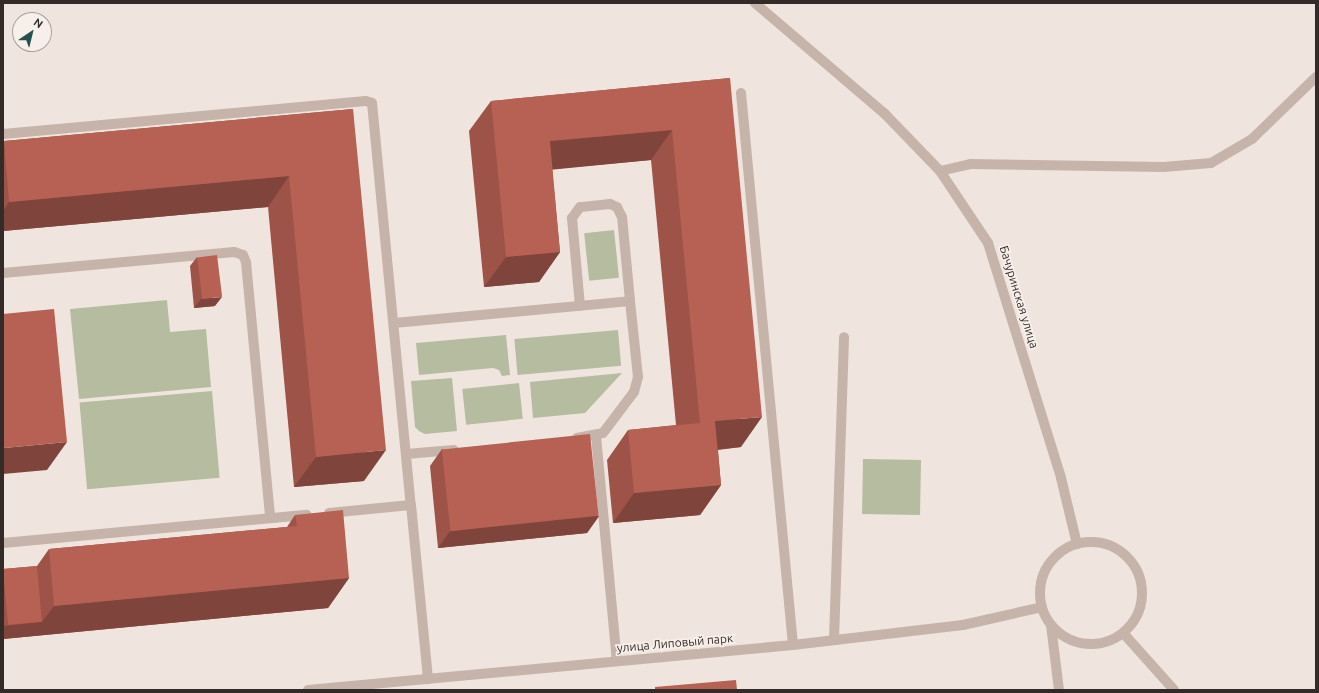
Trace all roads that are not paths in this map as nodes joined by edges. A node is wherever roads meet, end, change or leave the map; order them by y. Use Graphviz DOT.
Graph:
graph roads {
  1 [pos="755,3"];
  2 [pos="1316,77"];
  3 [pos="740,93"];
  4 [pos="3,134"];
  5 [pos="940,171"];
  6 [pos="3,273"];
  7 [pos="630,301"];
  8 [pos="580,306"];
  9 [pos="394,323"];
  10 [pos="844,337"];
  11 [pos="596,436"];
  12 [pos="564,439"];
  13 [pos="462,449"];
  14 [pos="406,454"];
  15 [pos="411,505"];
  16 [pos="270,518"];
  17 [pos="3,543"];
  18 [pos="1077,544"];
  19 [pos="1042,608"];
  20 [pos="1051,626"];
  21 [pos="1124,634"];
  22 [pos="834,640"];
  23 [pos="793,645"];
  24 [pos="617,662"];
  25 [pos="428,679"];
  26 [pos="308,690"];
  27 [pos="1059,690"];
  28 [pos="1174,690"];
  1 -- 5 [label="street, Бачуринская улица"];
  2 -- 5 [label="street"];
  3 -- 23 [label="street"];
  4 -- 9 [label="street"];
  5 -- 18 [label="street, Бачуринская улица"];
  6 -- 16 [label="street"];
  7 -- 8 [label="street"];
  7 -- 8 [label="street"];
  7 -- 11 [label="street"];
  8 -- 9 [label="street"];
  9 -- 14 [label="street"];
  10 -- 22 [label="street"];
  11 -- 12 [label="street"];
  11 -- 24 [label="street"];
  13 -- 14 [label="street"];
  14 -- 15 [label="street"];
  15 -- 16 [label="street"];
  15 -- 25 [label="street"];
  16 -- 17 [label="street"];
  18 -- 19 [label="street"];
  18 -- 21 [label="street"];
  19 -- 20 [label="street"];
  19 -- 22 [label="street, улица Липовый парк"];
  20 -- 21 [label="street"];
  20 -- 27 [label="street"];
  21 -- 28 [label="street"];
  22 -- 23 [label="street, улица Липовый парк"];
  23 -- 24 [label="street, улица Липовый парк"];
  24 -- 25 [label="street, улица Липовый парк"];
  25 -- 26 [label="street, улица Липовый парк"];
}
